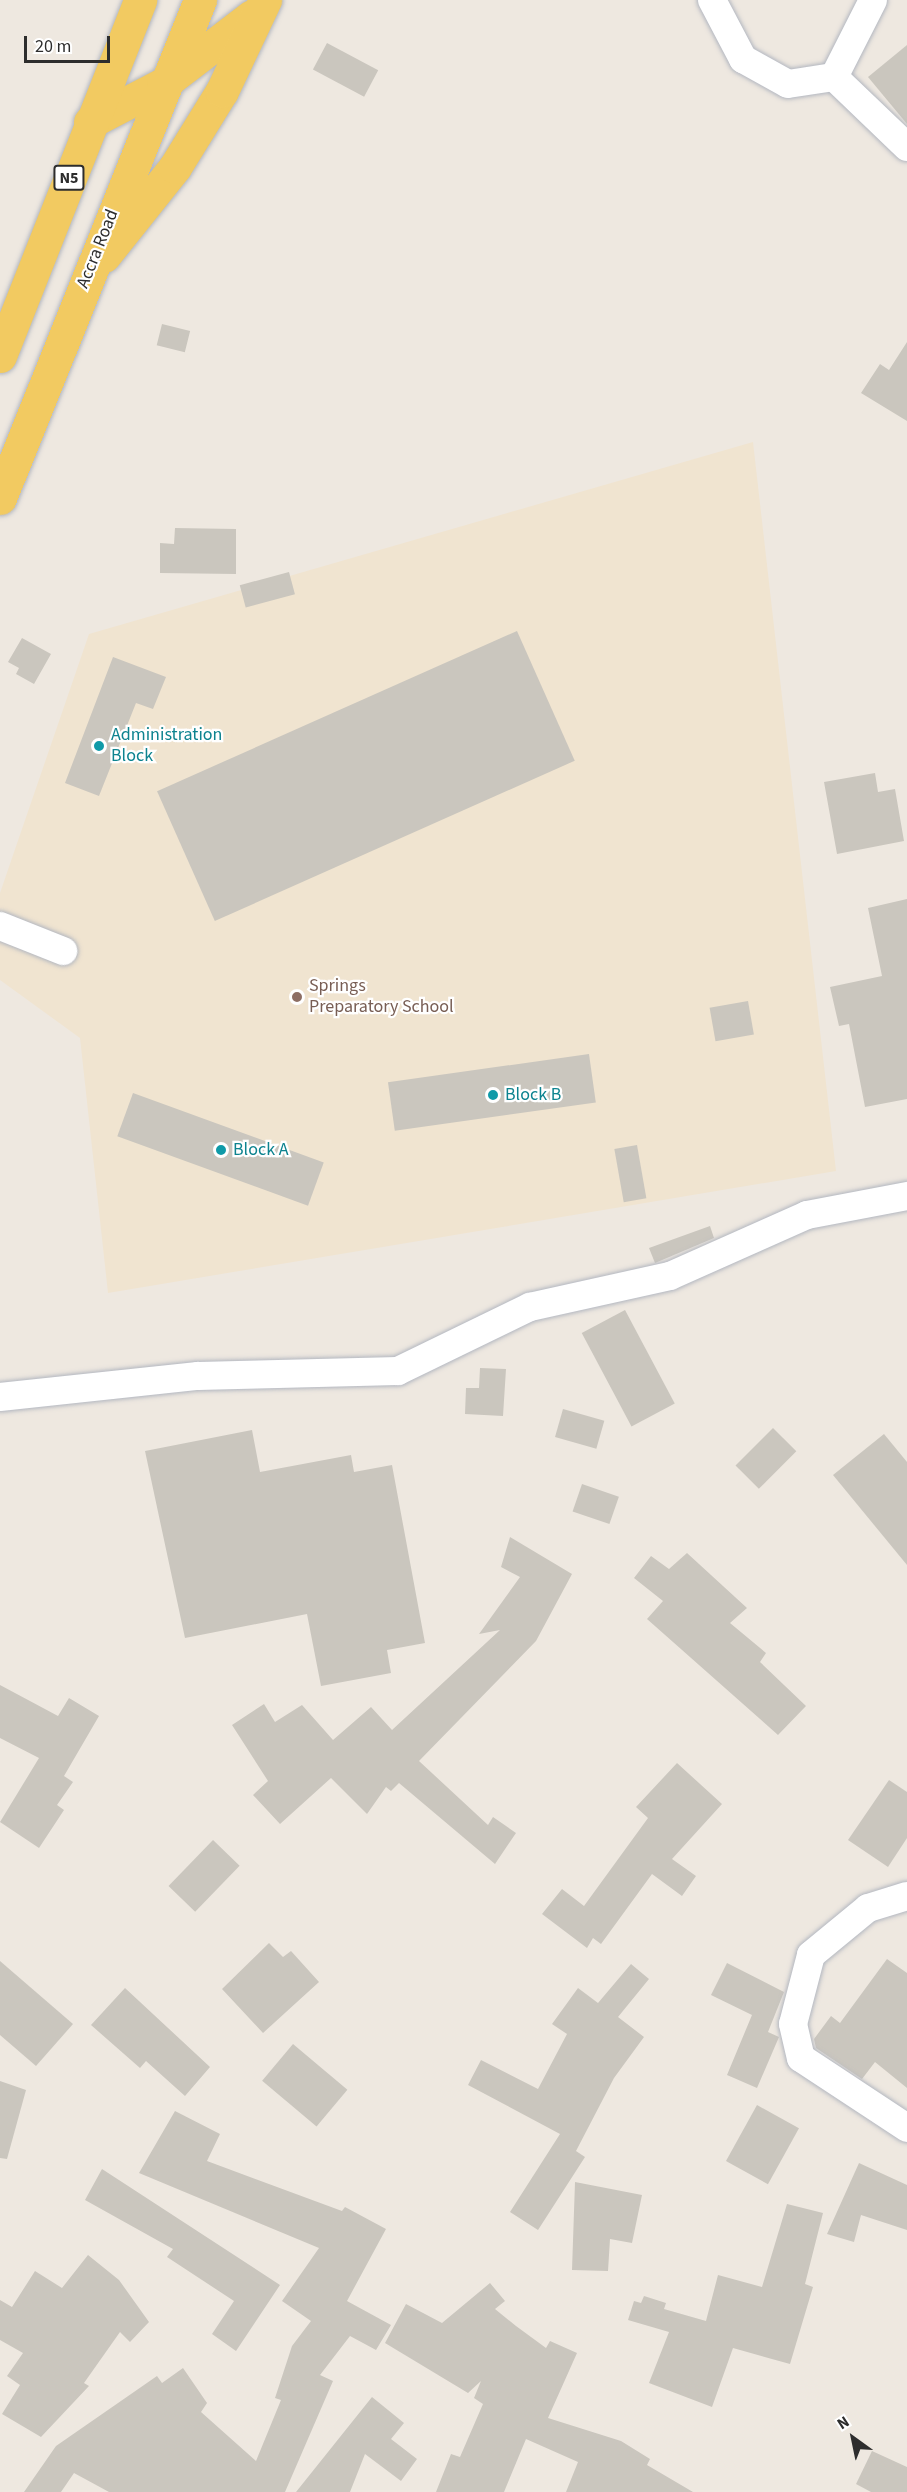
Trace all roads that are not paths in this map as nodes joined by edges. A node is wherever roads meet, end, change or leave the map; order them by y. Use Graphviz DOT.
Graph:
graph roads {
  1 [pos="140,0"];
  2 [pos="200,0"];
  3 [pos="712,0"];
  4 [pos="873,0"];
  5 [pos="263,5"];
  6 [pos="834,77"];
  7 [pos="163,84"];
  8 [pos="90,122"];
  9 [pos="907,147"];
  10 [pos="88,274"];
  11 [pos="0,356"];
  12 [pos="0,498"];
  13 [pos="0,926"];
  14 [pos="63,951"];
  15 [pos="907,1196"];
  16 [pos="0,1397"];
  17 [pos="907,1896"];
  18 [pos="907,2128"];
  1 -- 8 [label="main road, N5"];
  2 -- 7 [label="main road, Accra Road"];
  3 -- 6 [label="street"];
  4 -- 6 [label="street"];
  5 -- 7 [label="main road"];
  5 -- 10 [label="main road"];
  6 -- 9 [label="street"];
  7 -- 8 [label="main road"];
  7 -- 10 [label="main road, Accra Road"];
  8 -- 11 [label="main road, N5"];
  10 -- 12 [label="main road, Accra Road"];
  13 -- 14 [label="street"];
  15 -- 16 [label="street"];
  17 -- 18 [label="street"];
}
